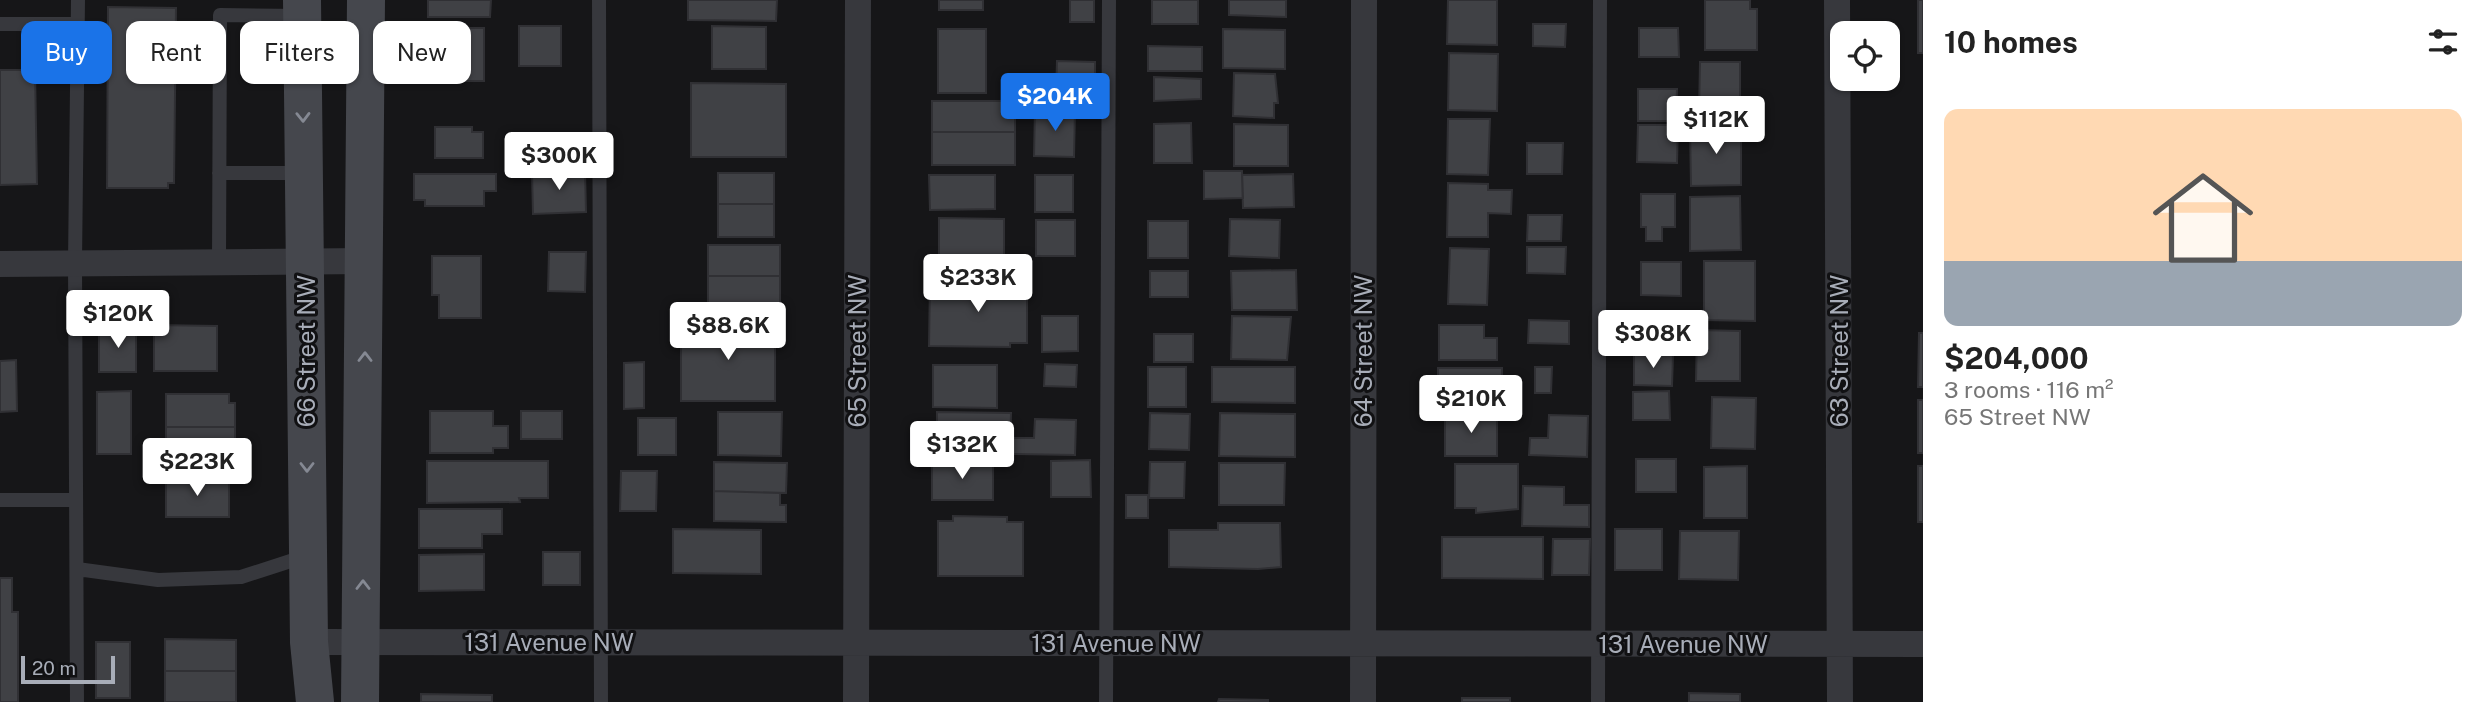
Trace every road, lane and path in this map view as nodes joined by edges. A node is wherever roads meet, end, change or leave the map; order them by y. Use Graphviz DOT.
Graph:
graph roads {
  1 [pos="78,0"];
  2 [pos="366,0"];
  3 [pos="599,0"];
  4 [pos="858,0"];
  5 [pos="1109,0"];
  6 [pos="1364,0"];
  7 [pos="1600,0"];
  8 [pos="1837,0"];
  9 [pos="302,8"];
  10 [pos="78,21"];
  11 [pos="0,24"];
  12 [pos="21,24"];
  13 [pos="77,84"];
  14 [pos="219,173"];
  15 [pos="304,173"];
  16 [pos="306,261"];
  17 [pos="366,261"];
  18 [pos="219,262"];
  19 [pos="75,263"];
  20 [pos="0,264"];
  21 [pos="0,500"];
  22 [pos="76,500"];
  23 [pos="308,556"];
  24 [pos="77,569"];
  25 [pos="309,642"];
  26 [pos="363,642"];
  27 [pos="601,643"];
  28 [pos="857,643"];
  29 [pos="1106,643"];
  30 [pos="1362,644"];
  31 [pos="1598,644"];
  32 [pos="1840,644"];
  33 [pos="1923,644"];
  34 [pos="77,702"];
  35 [pos="315,702"];
  36 [pos="360,702"];
  37 [pos="601,702"];
  38 [pos="856,702"];
  39 [pos="1106,702"];
  40 [pos="1363,702"];
  41 [pos="1598,702"];
  42 [pos="1840,702"];
  1 -- 10 [label="lane"];
  2 -- 17 [label="main road"];
  3 -- 27 [label="lane"];
  4 -- 28 [label="street, 65 Street NW"];
  5 -- 29 [label="lane"];
  6 -- 30 [label="street, 64 Street NW"];
  7 -- 31 [label="lane"];
  8 -- 32 [label="street, 63 Street NW"];
  9 -- 14 [label="lane"];
  9 -- 15 [label="main road, 66 Street NW, one-way"];
  11 -- 12 [label="lane"];
  13 -- 19 [label="lane"];
  14 -- 15 [label="lane"];
  14 -- 18 [label="lane"];
  15 -- 16 [label="main road, 66 Street NW"];
  16 -- 17 [label="street"];
  16 -- 18 [label="street"];
  16 -- 23 [label="main road, 66 Street NW, one-way"];
  26 -- 17 [label="main road, one-way"];
  18 -- 19 [label="street"];
  19 -- 20 [label="street"];
  19 -- 22 [label="lane"];
  21 -- 22 [label="lane"];
  22 -- 24 [label="lane"];
  23 -- 24 [label="lane"];
  23 -- 25 [label="main road, 66 Street NW"];
  24 -- 34 [label="lane"];
  25 -- 26 [label="street, 131 Avenue NW"];
  25 -- 35 [label="main road, 66 Street NW"];
  26 -- 27 [label="street, 131 Avenue NW"];
  26 -- 36 [label="main road"];
  27 -- 28 [label="street, 131 Avenue NW"];
  27 -- 37 [label="lane"];
  28 -- 29 [label="street, 131 Avenue NW"];
  28 -- 38 [label="street, 65 Street NW"];
  29 -- 30 [label="street, 131 Avenue NW"];
  29 -- 39 [label="lane"];
  30 -- 31 [label="street, 131 Avenue NW"];
  30 -- 40 [label="street, 64 Street NW"];
  31 -- 32 [label="street, 131 Avenue NW"];
  31 -- 41 [label="lane"];
  32 -- 33 [label="street, 131 Avenue NW"];
  32 -- 42 [label="street, 63 Street NW"];
}
